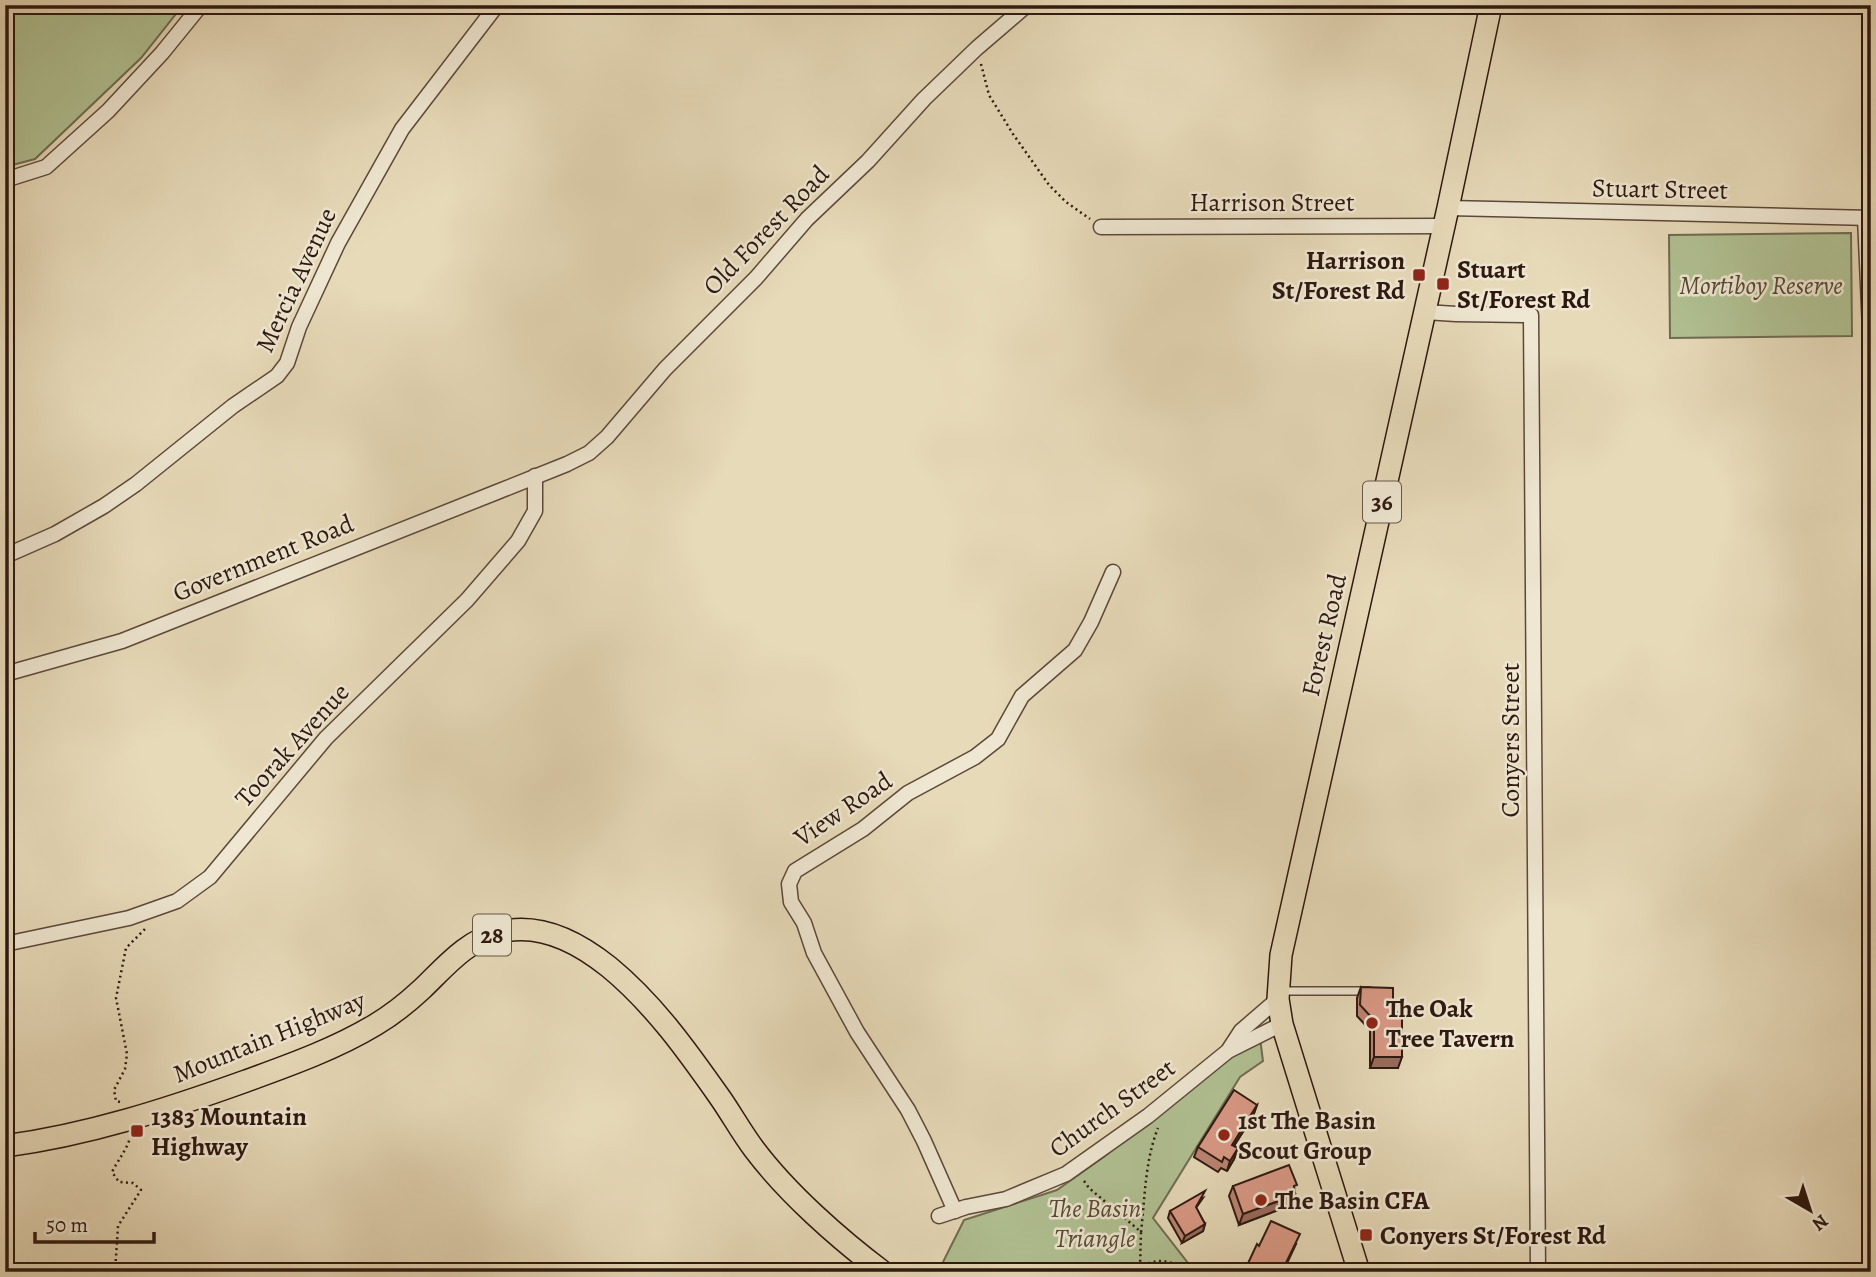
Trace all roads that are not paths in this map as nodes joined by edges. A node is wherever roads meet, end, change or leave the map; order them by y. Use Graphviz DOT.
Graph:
graph roads {
  1 [pos="201,5"];
  2 [pos="497,5"];
  3 [pos="1027,5"];
  4 [pos="1491,5"];
  5 [pos="5,180"];
  6 [pos="1445,217"];
  7 [pos="1868,218"];
  8 [pos="1101,227"];
  9 [pos="1424,312"];
  10 [pos="1871,352"];
  11 [pos="535,476"];
  12 [pos="5,556"];
  13 [pos="1113,572"];
  14 [pos="5,674"];
  15 [pos="5,944"];
  16 [pos="1376,992"];
  17 [pos="1278,995"];
  18 [pos="1282,1024"];
  19 [pos="1228,1051"];
  20 [pos="5,1146"];
  21 [pos="955,1211"];
  22 [pos="939,1216"];
  23 [pos="883,1272"];
  24 [pos="1359,1272"];
  25 [pos="1538,1272"];
  1 -- 5 [label="street"];
  2 -- 12 [label="street, Mercia Avenue"];
  3 -- 11 [label="street, Old Forest Road"];
  4 -- 6 [label="main road, Forest Road / 36"];
  6 -- 7 [label="street, Stuart Street"];
  6 -- 8 [label="street, Harrison Street"];
  6 -- 9 [label="main road, Forest Road / 36"];
  7 -- 10 [label="street"];
  9 -- 17 [label="main road, Forest Road / 36"];
  9 -- 25 [label="street, Conyers Street"];
  11 -- 14 [label="street, Government Road"];
  11 -- 15 [label="street, Toorak Avenue"];
  13 -- 21 [label="street, View Road"];
  16 -- 17 [label="lane"];
  17 -- 18 [label="main road, Forest Road / 36"];
  17 -- 19 [label="street, Church Street"];
  18 -- 19 [label="street, Church Street"];
  18 -- 24 [label="main road, Forest Road / 36"];
  19 -- 21 [label="street, Church Street"];
  20 -- 23 [label="main road, Mountain Highway / 28"];
  21 -- 22 [label="street, Church Street"];
}
